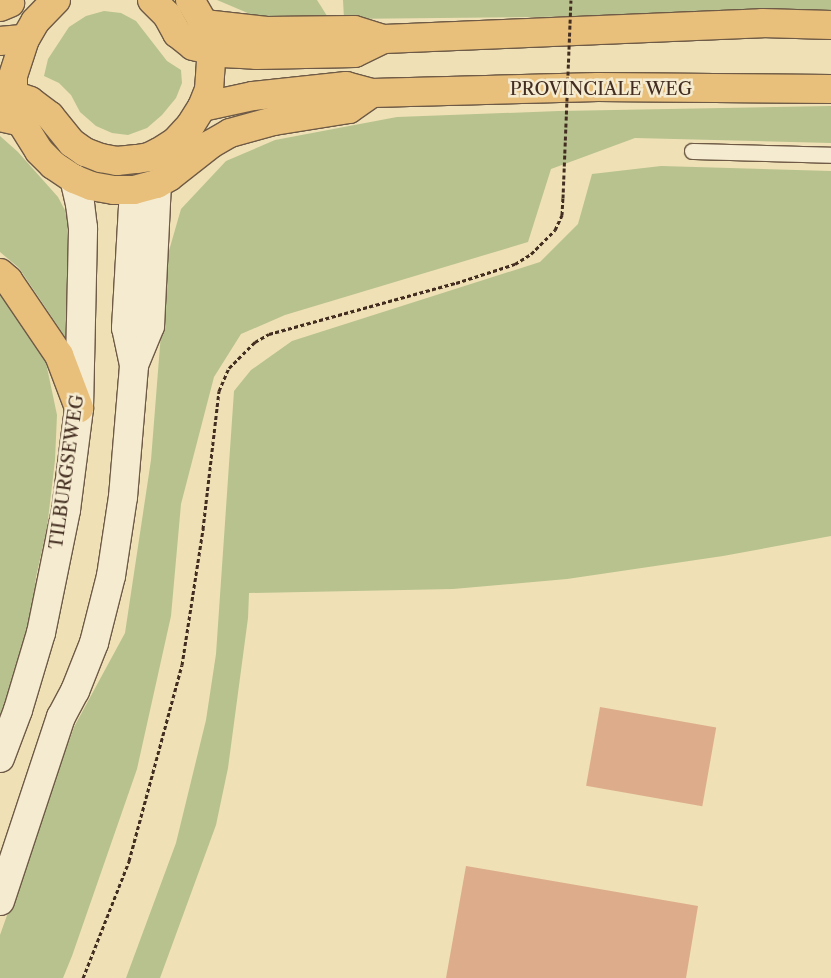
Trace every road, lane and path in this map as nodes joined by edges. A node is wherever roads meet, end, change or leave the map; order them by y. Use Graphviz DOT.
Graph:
graph roads {
  1 [pos="56,0"];
  2 [pos="152,0"];
  3 [pos="190,0"];
  4 [pos="571,0"];
  5 [pos="204,24"];
  6 [pos="831,25"];
  7 [pos="384,39"];
  8 [pos="12,40"];
  9 [pos="212,51"];
  10 [pos="831,89"];
  11 [pos="372,93"];
  12 [pos="9,107"];
  13 [pos="202,107"];
  14 [pos="692,151"];
  15 [pos="831,155"];
  16 [pos="137,159"];
  17 [pos="74,179"];
  18 [pos="146,187"];
  19 [pos="0,273"];
  20 [pos="79,408"];
  21 [pos="0,758"];
  22 [pos="0,901"];
  23 [pos="83,978"];
  1 -- 8 [label="main road"];
  2 -- 9 [label="main road"];
  3 -- 5 [label="main road"];
  4 -- 23 [label="path, bridge"];
  5 -- 7 [label="main road"];
  5 -- 9 [label="main road"];
  6 -- 7 [label="main road"];
  7 -- 9 [label="main road"];
  8 -- 12 [label="main road"];
  9 -- 13 [label="main road"];
  10 -- 11 [label="main road, PROVINCIALE WEG"];
  11 -- 13 [label="main road, PROVINCIALE WEG"];
  11 -- 18 [label="main road"];
  12 -- 16 [label="main road"];
  12 -- 17 [label="main road"];
  13 -- 16 [label="main road"];
  14 -- 15 [label="lane"];
  16 -- 18 [label="main road"];
  17 -- 18 [label="main road"];
  17 -- 20 [label="street, TILBURGSEWEG"];
  18 -- 22 [label="street"];
  19 -- 20 [label="main road"];
  20 -- 21 [label="street, TILBURGSEWEG"];
}
